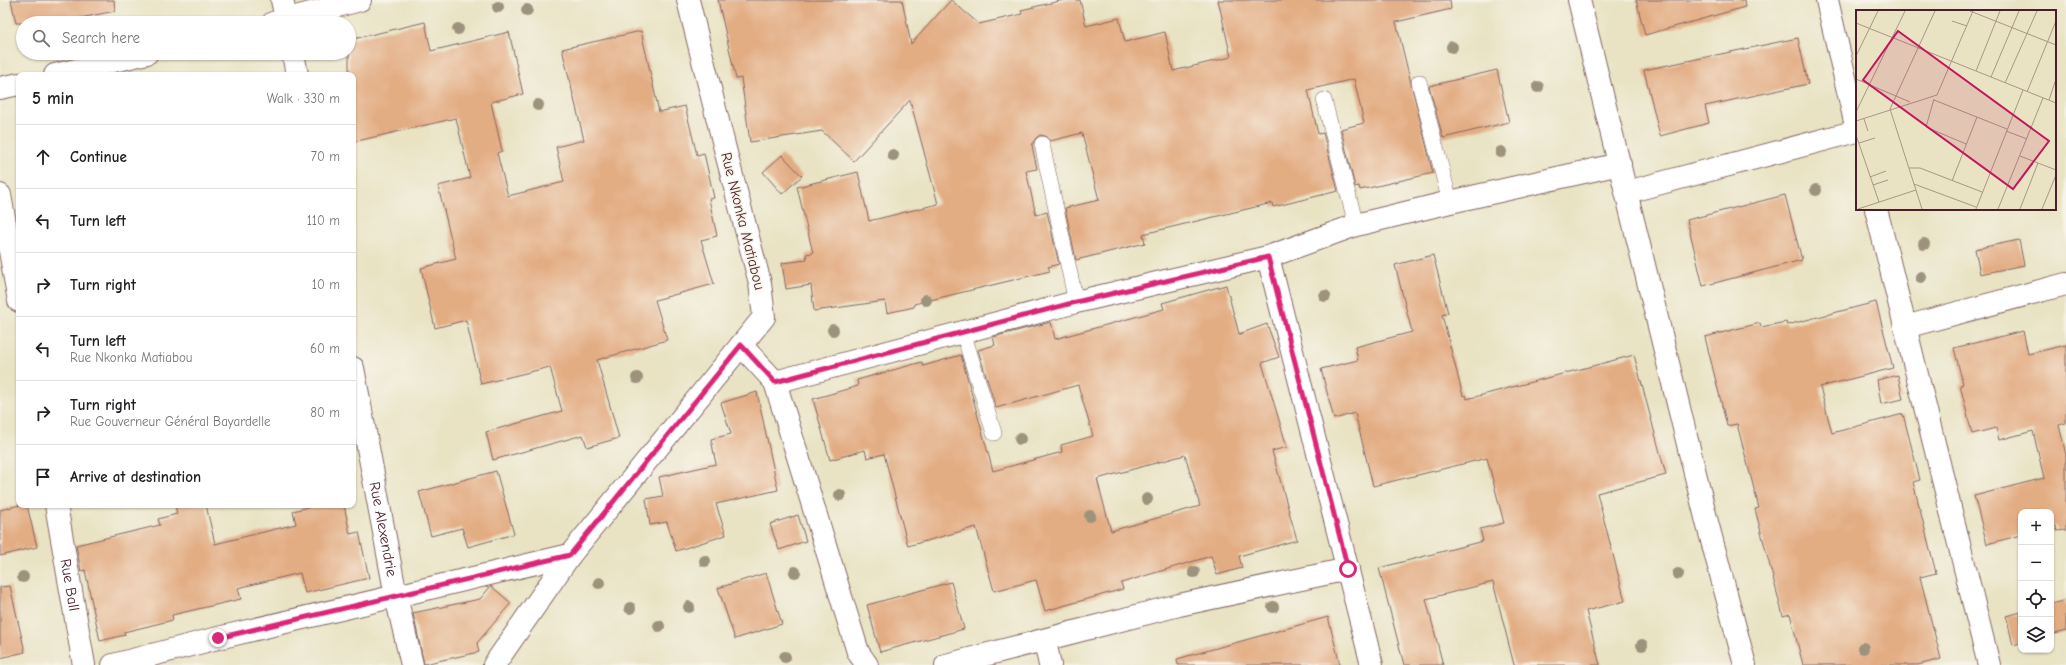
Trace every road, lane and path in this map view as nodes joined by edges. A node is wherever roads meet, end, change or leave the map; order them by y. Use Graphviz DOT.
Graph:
graph roads {
  1 [pos="360,0"];
  2 [pos="688,0"];
  3 [pos="1579,0"];
  4 [pos="1827,0"];
  5 [pos="282,16"];
  6 [pos="118,60"];
  7 [pos="294,60"];
  8 [pos="68,72"];
  9 [pos="296,72"];
  10 [pos="1419,82"];
  11 [pos="16,85"];
  12 [pos="0,88"];
  13 [pos="1324,100"];
  14 [pos="1856,126"];
  15 [pos="1856,130"];
  16 [pos="1042,144"];
  17 [pos="1620,164"];
  18 [pos="1626,192"];
  19 [pos="0,195"];
  20 [pos="1450,202"];
  21 [pos="1876,210"];
  22 [pos="1356,225"];
  23 [pos="1268,257"];
  24 [pos="16,284"];
  25 [pos="2066,284"];
  26 [pos="1076,302"];
  27 [pos="1905,327"];
  28 [pos="963,332"];
  29 [pos="741,345"];
  30 [pos="775,382"];
  31 [pos="356,384"];
  32 [pos="994,433"];
  33 [pos="57,508"];
  34 [pos="570,555"];
  35 [pos="1348,569"];
  36 [pos="396,596"];
  37 [pos="1044,641"];
  38 [pos="84,665"];
  39 [pos="113,665"];
  40 [pos="412,665"];
  41 [pos="494,665"];
  42 [pos="867,665"];
  43 [pos="947,665"];
  44 [pos="1050,665"];
  45 [pos="1372,665"];
  46 [pos="1745,665"];
  47 [pos="1989,665"];
  1 -- 5 [label="street"];
  2 -- 29 [label="street, Rue Nkonka Matiabou"];
  3 -- 17 [label="street"];
  4 -- 14 [label="street"];
  6 -- 8 [label="street"];
  7 -- 9 [label="street"];
  10 -- 20 [label="lane"];
  11 -- 12 [label="street"];
  13 -- 22 [label="lane"];
  15 -- 18 [label="street"];
  16 -- 26 [label="lane"];
  17 -- 18 [label="street"];
  17 -- 20 [label="street"];
  18 -- 46 [label="street"];
  19 -- 24 [label="street"];
  20 -- 22 [label="street"];
  21 -- 27 [label="street"];
  22 -- 23 [label="street"];
  23 -- 26 [label="street"];
  23 -- 35 [label="street"];
  25 -- 27 [label="street"];
  26 -- 28 [label="street"];
  27 -- 47 [label="street"];
  28 -- 30 [label="street"];
  28 -- 32 [label="lane"];
  29 -- 30 [label="street"];
  29 -- 34 [label="street, Rue Nkonka Matiabou"];
  30 -- 42 [label="street"];
  31 -- 36 [label="street, Rue Alexendrie"];
  33 -- 38 [label="street, Rue Ball"];
  34 -- 36 [label="street"];
  34 -- 41 [label="street, Rue Nkonka Matiabou"];
  35 -- 37 [label="street"];
  35 -- 45 [label="street"];
  36 -- 39 [label="street"];
  36 -- 40 [label="street, Rue Alexendrie"];
  37 -- 43 [label="street"];
  37 -- 44 [label="street"];
}
